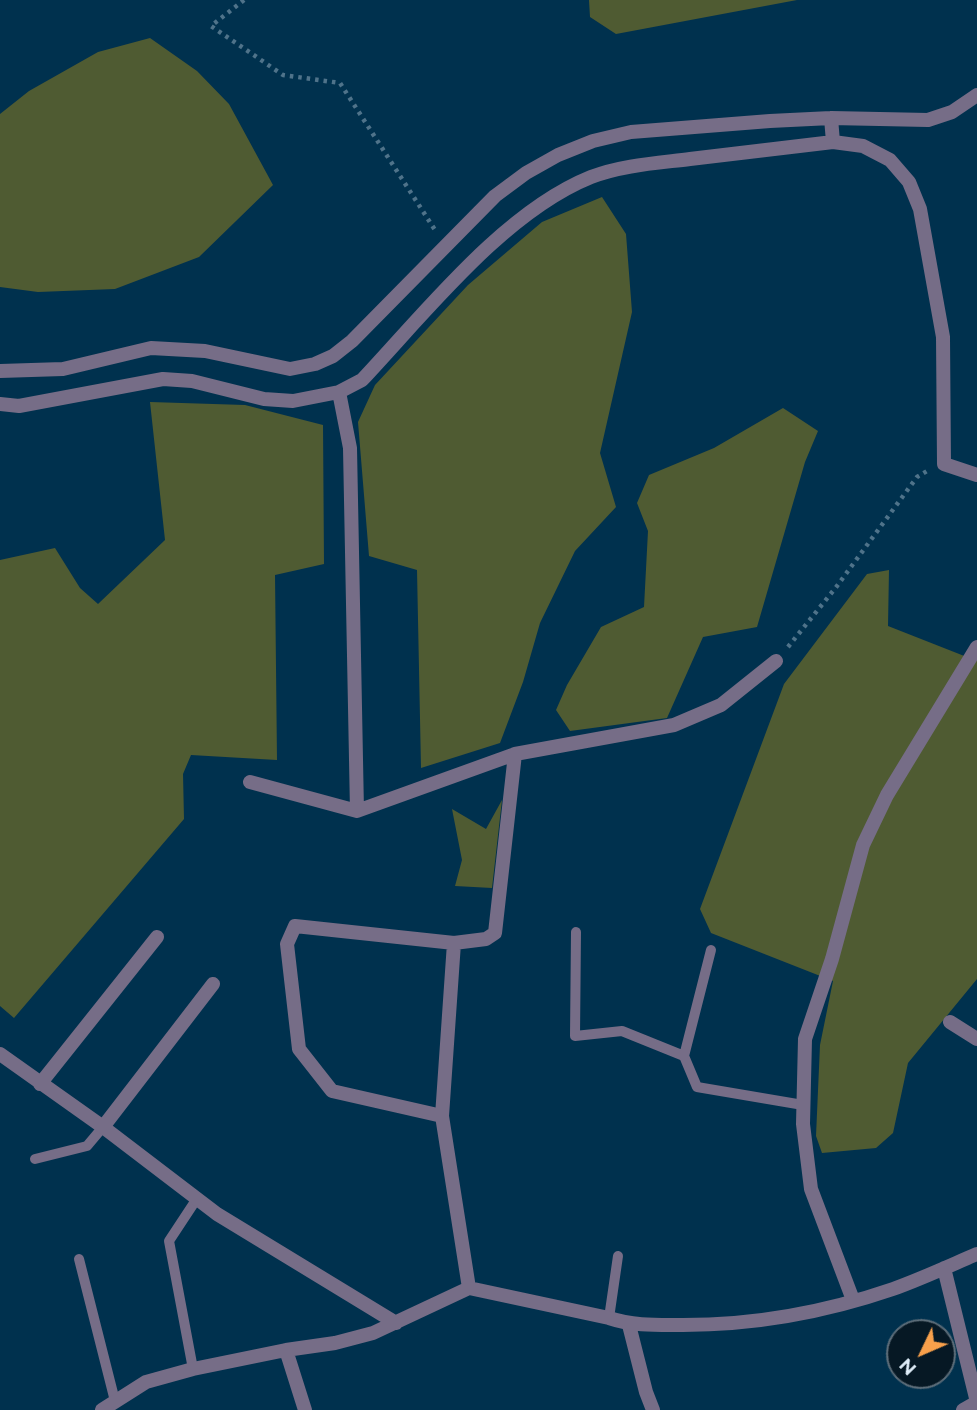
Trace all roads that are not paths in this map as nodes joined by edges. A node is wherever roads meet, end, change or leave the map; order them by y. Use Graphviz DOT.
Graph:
graph roads {
  1 [pos="977,95"];
  2 [pos="831,118"];
  3 [pos="833,142"];
  4 [pos="0,371"];
  5 [pos="339,392"];
  6 [pos="0,404"];
  7 [pos="977,475"];
  8 [pos="977,647"];
  9 [pos="776,661"];
  10 [pos="515,754"];
  11 [pos="250,782"];
  12 [pos="357,811"];
  13 [pos="576,932"];
  14 [pos="157,937"];
  15 [pos="454,943"];
  16 [pos="711,950"];
  17 [pos="213,984"];
  18 [pos="950,1022"];
  19 [pos="977,1039"];
  20 [pos="0,1054"];
  21 [pos="684,1056"];
  22 [pos="40,1084"];
  23 [pos="803,1105"];
  24 [pos="442,1116"];
  25 [pos="103,1127"];
  26 [pos="35,1159"];
  27 [pos="196,1200"];
  28 [pos="977,1254"];
  29 [pos="618,1256"];
  30 [pos="79,1259"];
  31 [pos="944,1268"];
  32 [pos="469,1288"];
  33 [pos="853,1300"];
  34 [pos="609,1318"];
  35 [pos="396,1323"];
  36 [pos="629,1325"];
  37 [pos="286,1350"];
  38 [pos="193,1369"];
  39 [pos="646,1392"];
  40 [pos="115,1401"];
  41 [pos="977,1402"];
  42 [pos="102,1410"];
  43 [pos="305,1410"];
  44 [pos="646,1410"];
  45 [pos="653,1410"];
  46 [pos="963,1410"];
  1 -- 2 [label="street"];
  2 -- 3 [label="street"];
  2 -- 4 [label="street"];
  3 -- 5 [label="street"];
  3 -- 7 [label="street"];
  5 -- 6 [label="street"];
  5 -- 12 [label="street"];
  8 -- 23 [label="street"];
  9 -- 10 [label="street"];
  10 -- 12 [label="street"];
  10 -- 15 [label="street"];
  11 -- 12 [label="street"];
  13 -- 21 [label="lane"];
  14 -- 22 [label="street"];
  15 -- 24 [label="street"];
  15 -- 24 [label="street"];
  16 -- 21 [label="lane"];
  17 -- 25 [label="street"];
  18 -- 19 [label="street"];
  20 -- 22 [label="street"];
  21 -- 23 [label="lane"];
  22 -- 25 [label="street"];
  23 -- 33 [label="street"];
  24 -- 32 [label="street"];
  25 -- 26 [label="lane"];
  25 -- 27 [label="street"];
  27 -- 35 [label="street"];
  27 -- 38 [label="lane"];
  28 -- 31 [label="street"];
  29 -- 34 [label="lane"];
  30 -- 40 [label="lane"];
  31 -- 33 [label="street"];
  31 -- 41 [label="street"];
  32 -- 34 [label="street"];
  32 -- 35 [label="street"];
  33 -- 36 [label="street"];
  34 -- 36 [label="street"];
  35 -- 37 [label="street"];
  36 -- 39 [label="street"];
  37 -- 38 [label="street"];
  37 -- 43 [label="street"];
  38 -- 40 [label="street"];
  39 -- 44 [label="street"];
  39 -- 45 [label="street"];
  40 -- 42 [label="street"];
  41 -- 46 [label="street"];
}
